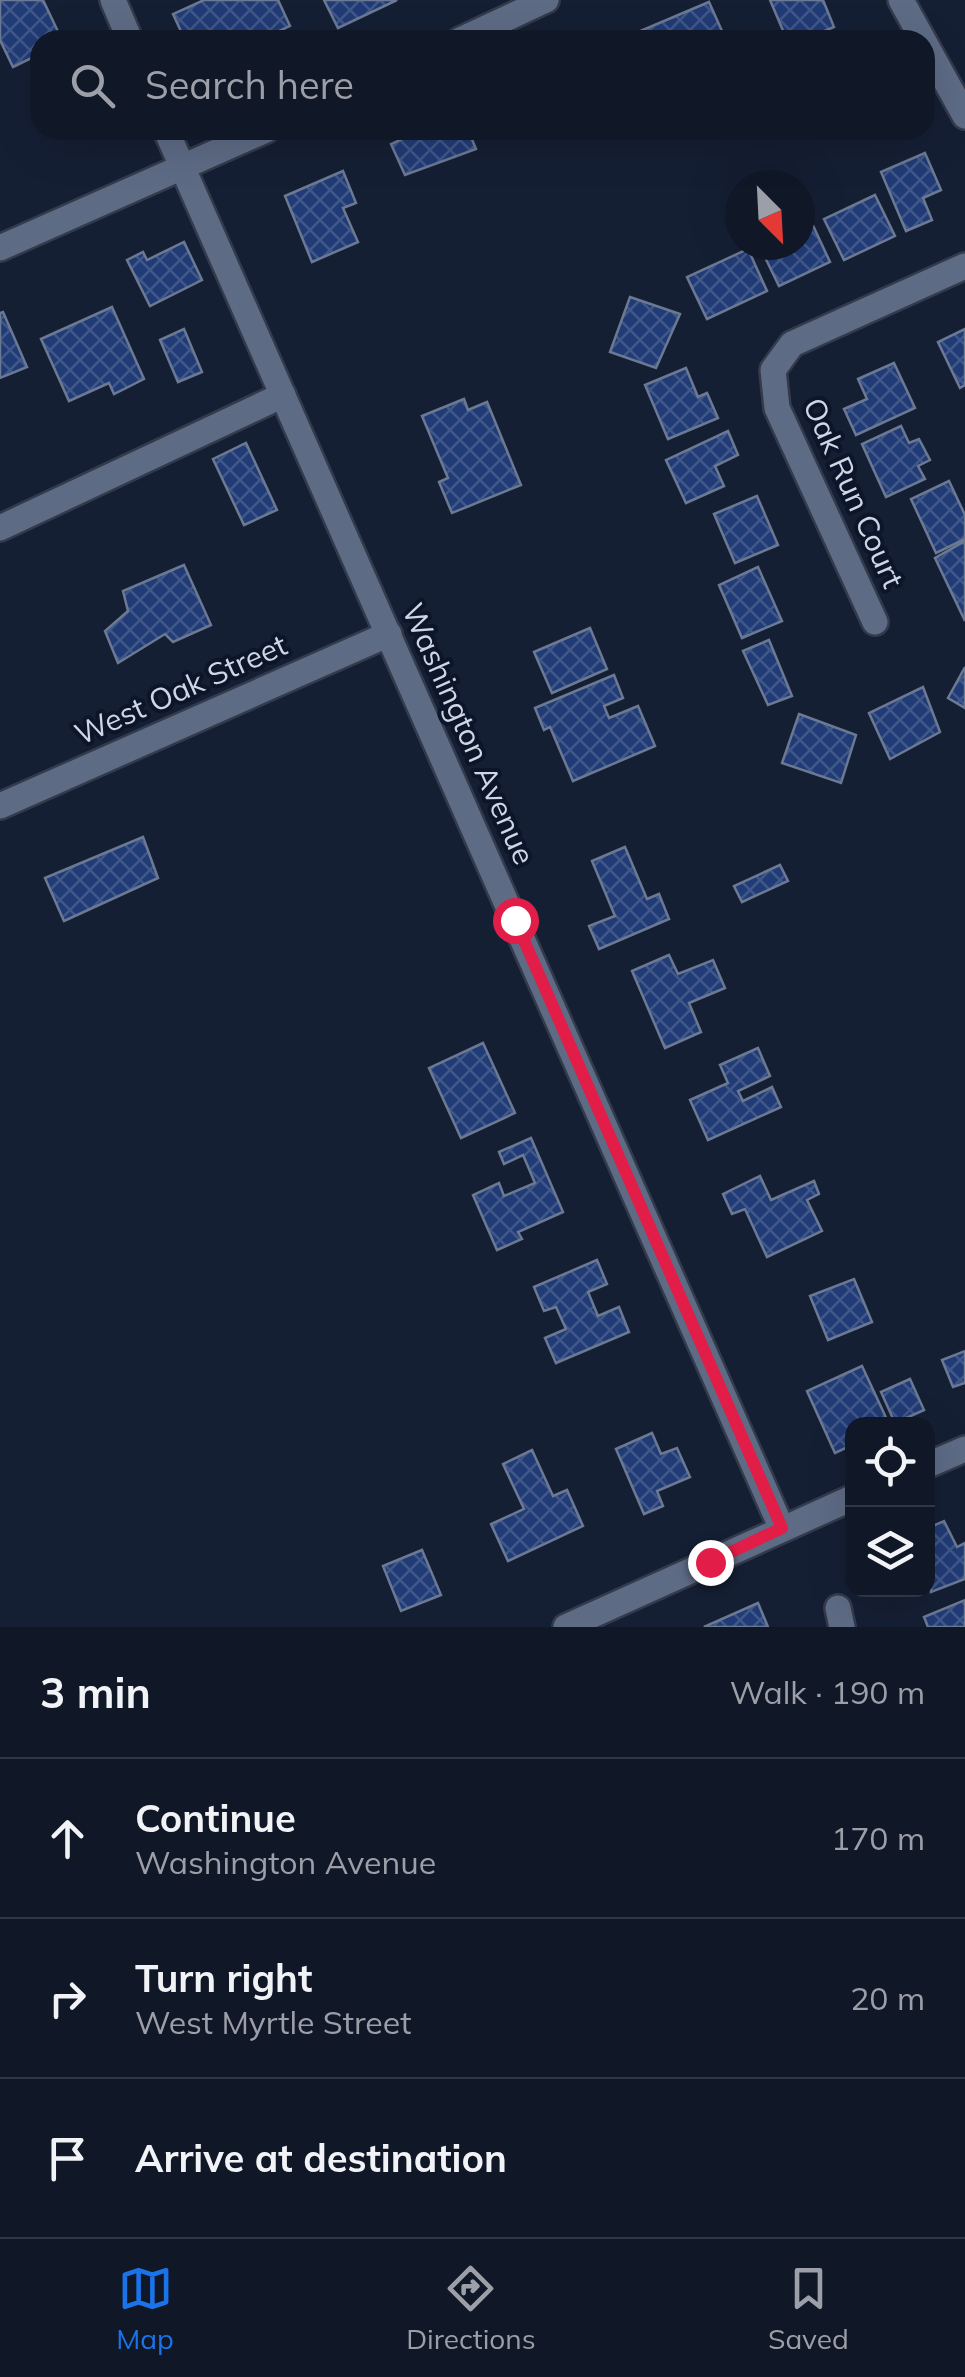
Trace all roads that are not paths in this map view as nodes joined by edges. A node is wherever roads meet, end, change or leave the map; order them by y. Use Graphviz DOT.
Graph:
graph roads {
  1 [pos="113,0"];
  2 [pos="546,0"];
  3 [pos="902,0"];
  4 [pos="126,30"];
  5 [pos="482,30"];
  6 [pos="923,30"];
  7 [pos="935,47"];
  8 [pos="958,80"];
  9 [pos="965,116"];
  10 [pos="170,140"];
  11 [pos="244,140"];
  12 [pos="182,169"];
  13 [pos="0,248"];
  14 [pos="965,266"];
  15 [pos="282,395"];
  16 [pos="0,528"];
  17 [pos="875,622"];
  18 [pos="389,634"];
  19 [pos="0,806"];
  20 [pos="965,1449"];
  21 [pos="935,1462"];
  22 [pos="845,1501"];
  23 [pos="782,1528"];
  24 [pos="566,1627"];
  1 -- 4 [label="street"];
  2 -- 5 [label="street"];
  3 -- 6 [label="street"];
  7 -- 8 [label="street"];
  8 -- 9 [label="street"];
  10 -- 12 [label="street, Washington Avenue"];
  11 -- 12 [label="street"];
  12 -- 13 [label="street"];
  12 -- 15 [label="street, Washington Avenue"];
  14 -- 17 [label="street, Oak Run Court"];
  15 -- 16 [label="street"];
  15 -- 18 [label="street, Washington Avenue"];
  18 -- 19 [label="street, West Oak Street"];
  18 -- 23 [label="street, Washington Avenue"];
  20 -- 21 [label="street"];
  22 -- 23 [label="street"];
  23 -- 24 [label="street"];
}
